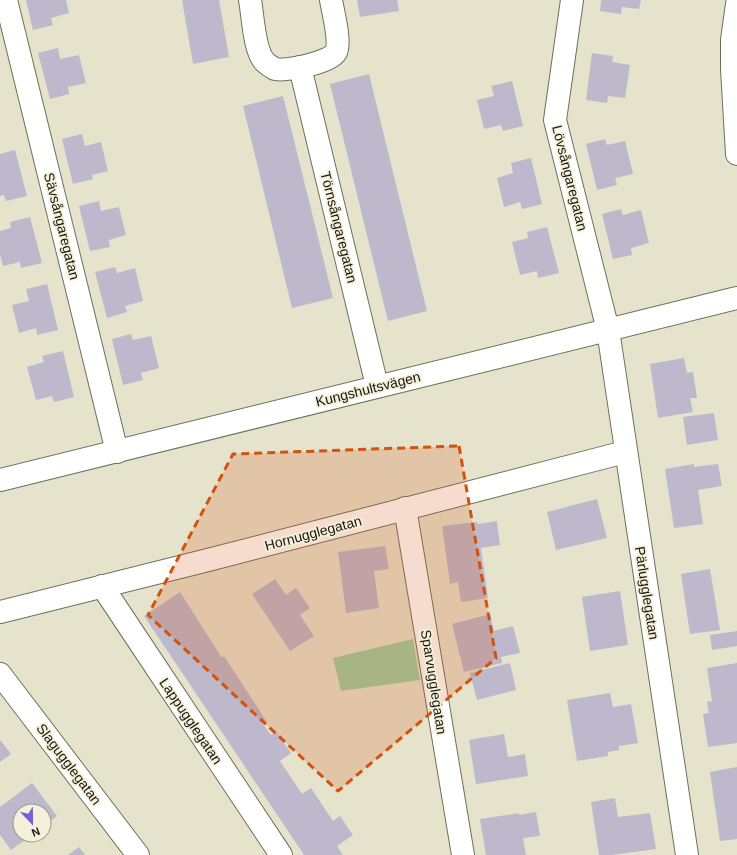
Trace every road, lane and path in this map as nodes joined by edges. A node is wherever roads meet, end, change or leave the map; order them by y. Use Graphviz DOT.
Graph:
graph roads {
  1 [pos="6,0"];
  2 [pos="250,0"];
  3 [pos="330,0"];
  4 [pos="572,0"];
  5 [pos="737,4"];
  6 [pos="300,67"];
  7 [pos="737,154"];
  8 [pos="737,298"];
  9 [pos="608,330"];
  10 [pos="377,386"];
  11 [pos="117,452"];
  12 [pos="626,452"];
  13 [pos="0,480"];
  14 [pos="406,508"];
  15 [pos="102,586"];
  16 [pos="0,612"];
  17 [pos="0,674"];
  18 [pos="138,855"];
  19 [pos="281,855"];
  20 [pos="463,855"];
  21 [pos="687,855"];
  1 -- 11 [label="street, Sävsångaregatan"];
  2 -- 6 [label="street"];
  3 -- 6 [label="street"];
  4 -- 9 [label="street, Lövsångaregatan"];
  5 -- 7 [label="street"];
  6 -- 10 [label="street, Törnsångaregatan"];
  8 -- 9 [label="street, Kungshultsvägen"];
  9 -- 10 [label="street, Kungshultsvägen"];
  9 -- 12 [label="street, Pärlugglegatan"];
  10 -- 11 [label="street, Kungshultsvägen"];
  11 -- 13 [label="street, Kungshultsvägen"];
  12 -- 14 [label="street, Hornugglegatan"];
  12 -- 21 [label="street, Pärlugglegatan"];
  14 -- 15 [label="street, Hornugglegatan"];
  14 -- 20 [label="street, Sparvugglegatan"];
  15 -- 16 [label="street, Hornugglegatan"];
  15 -- 19 [label="street, Lappugglegatan"];
  17 -- 18 [label="street, Slagugglegatan"];
}
